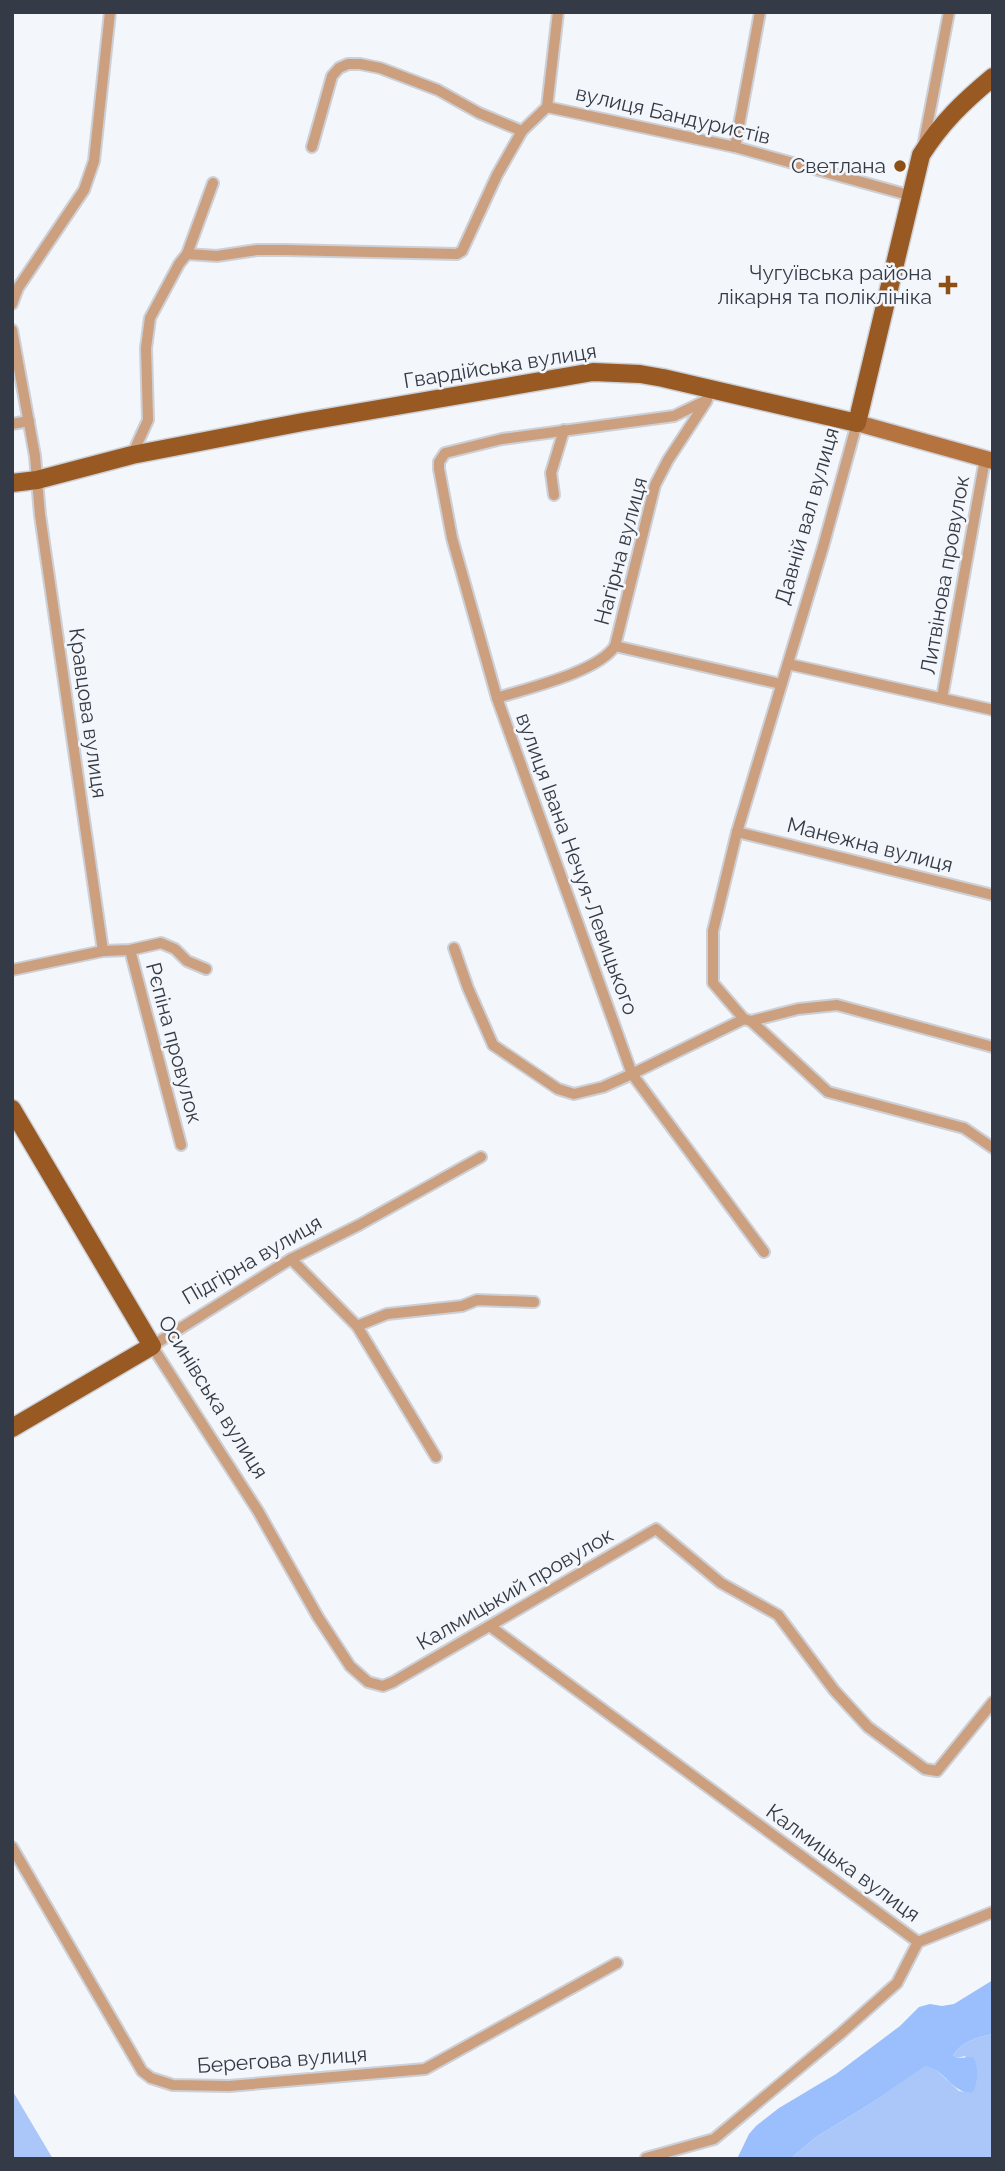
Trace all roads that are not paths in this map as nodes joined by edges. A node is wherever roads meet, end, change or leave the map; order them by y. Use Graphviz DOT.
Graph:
graph roads {
  1 [pos="110,12"];
  2 [pos="558,12"];
  3 [pos="760,12"];
  4 [pos="949,12"];
  5 [pos="993,77"];
  6 [pos="547,107"];
  7 [pos="522,131"];
  8 [pos="312,147"];
  9 [pos="735,147"];
  10 [pos="922,155"];
  11 [pos="213,183"];
  12 [pos="912,195"];
  13 [pos="187,254"];
  14 [pos="12,304"];
  15 [pos="12,330"];
  16 [pos="710,396"];
  17 [pos="29,421"];
  18 [pos="857,423"];
  19 [pos="12,424"];
  20 [pos="564,430"];
  21 [pos="132,455"];
  22 [pos="989,460"];
  23 [pos="37,480"];
  24 [pos="12,483"];
  25 [pos="554,495"];
  26 [pos="615,646"];
  27 [pos="789,664"];
  28 [pos="781,684"];
  29 [pos="497,698"];
  30 [pos="942,698"];
  31 [pos="993,710"];
  32 [pos="737,832"];
  33 [pos="993,895"];
  34 [pos="454,948"];
  35 [pos="130,950"];
  36 [pos="103,951"];
  37 [pos="206,969"];
  38 [pos="12,970"];
  39 [pos="747,1020"];
  40 [pos="993,1047"];
  41 [pos="632,1074"];
  42 [pos="12,1109"];
  43 [pos="181,1145"];
  44 [pos="993,1148"];
  45 [pos="481,1157"];
  46 [pos="764,1252"];
  47 [pos="291,1259"];
  48 [pos="534,1302"];
  49 [pos="357,1326"];
  50 [pos="152,1346"];
  51 [pos="12,1427"];
  52 [pos="436,1457"];
  53 [pos="491,1627"];
  54 [pos="393,1682"];
  55 [pos="993,1702"];
  56 [pos="12,1847"];
  57 [pos="993,1912"];
  58 [pos="918,1942"];
  59 [pos="617,1963"];
  60 [pos="646,2158"];
  1 -- 14 [label="street"];
  2 -- 6 [label="street"];
  3 -- 9 [label="street"];
  4 -- 10 [label="street, Давній вал вулиця"];
  5 -- 10 [label="main road"];
  6 -- 7 [label="street"];
  6 -- 9 [label="street, вулиця Бандуристів"];
  7 -- 8 [label="street"];
  7 -- 13 [label="street"];
  9 -- 12 [label="street, вулиця Бандуристів"];
  10 -- 12 [label="main road, Давній вал вулиця"];
  11 -- 13 [label="street"];
  12 -- 18 [label="main road, Давній вал вулиця"];
  13 -- 21 [label="street"];
  15 -- 17 [label="street, Кравцова вулиця"];
  16 -- 18 [label="main road, Гвардійська вулиця"];
  16 -- 20 [label="street"];
  16 -- 21 [label="main road, Гвардійська вулиця"];
  16 -- 26 [label="street, Нагірна вулиця"];
  17 -- 19 [label="street"];
  17 -- 23 [label="street, Кравцова вулиця"];
  18 -- 22 [label="street, Гвардійська вулиця"];
  18 -- 27 [label="street, Давній вал вулиця"];
  20 -- 25 [label="street"];
  20 -- 29 [label="street, вулиця Івана Нечуя-Левицького"];
  21 -- 23 [label="main road, Гвардійська вулиця"];
  22 -- 30 [label="street, Литвінова провулок"];
  23 -- 24 [label="main road, Гвардійська вулиця"];
  23 -- 36 [label="street, Кравцова вулиця"];
  26 -- 28 [label="street"];
  26 -- 29 [label="street, Нагірна вулиця"];
  27 -- 28 [label="street, Давній вал вулиця"];
  27 -- 30 [label="street"];
  28 -- 32 [label="street, Давній вал вулиця"];
  29 -- 41 [label="street, вулиця Івана Нечуя-Левицького"];
  30 -- 31 [label="street"];
  32 -- 33 [label="street, Манежна вулиця"];
  32 -- 39 [label="street, Давній вал вулиця"];
  34 -- 41 [label="street"];
  35 -- 36 [label="street"];
  35 -- 37 [label="street"];
  35 -- 43 [label="street, Рєпіна провулок"];
  36 -- 38 [label="street"];
  39 -- 40 [label="street"];
  39 -- 41 [label="street"];
  39 -- 44 [label="street, Давній вал вулиця"];
  41 -- 46 [label="street, вулиця Івана Нечуя-Левицького"];
  42 -- 50 [label="main road, Осинівська вулиця"];
  45 -- 47 [label="street, Підгірна вулиця"];
  47 -- 49 [label="street"];
  47 -- 50 [label="street, Підгірна вулиця"];
  48 -- 49 [label="street"];
  49 -- 52 [label="street"];
  50 -- 51 [label="main road, Підгірна вулиця"];
  50 -- 54 [label="street, Осинівська вулиця"];
  53 -- 54 [label="street, Калмицький провулок"];
  53 -- 55 [label="street, Калмицький провулок"];
  53 -- 58 [label="street, Калмицька вулиця"];
  56 -- 59 [label="street, Берегова вулиця"];
  57 -- 58 [label="street"];
  58 -- 60 [label="street, Калмицька вулиця"];
}
